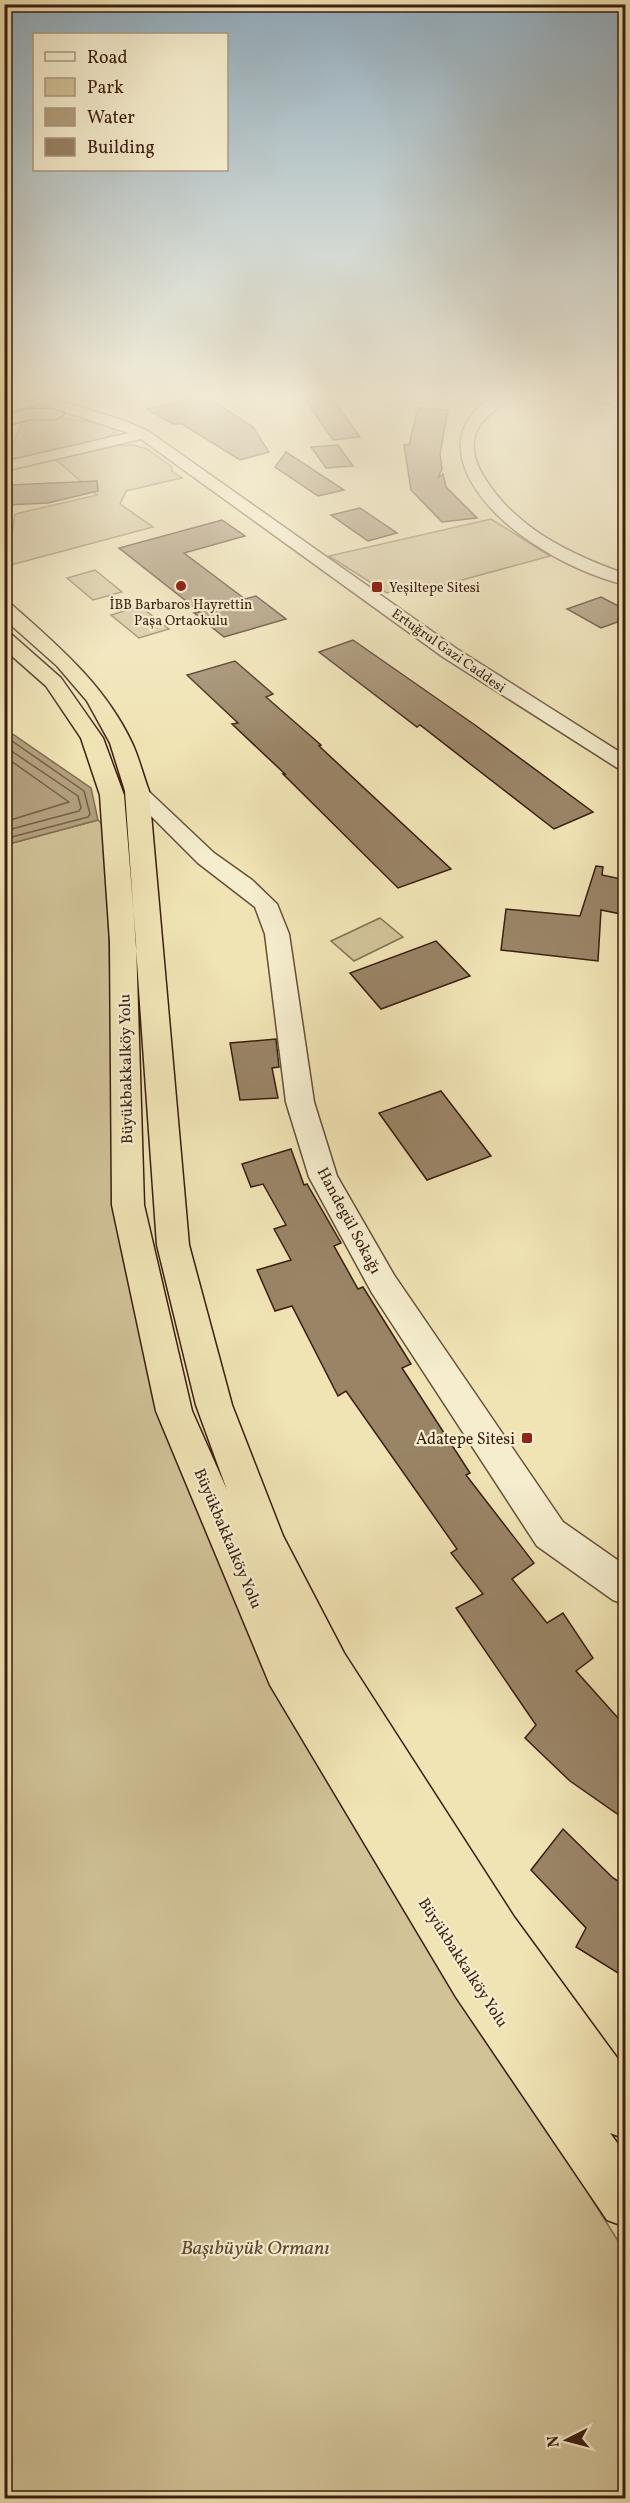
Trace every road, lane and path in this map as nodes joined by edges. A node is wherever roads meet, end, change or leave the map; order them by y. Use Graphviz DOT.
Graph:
graph roads {
  1 [pos="253,512"];
  2 [pos="503,512"];
  3 [pos="626,580"];
  4 [pos="4,608"];
  5 [pos="4,638"];
  6 [pos="626,765"];
  7 [pos="122,787"];
  8 [pos="626,1587"];
  9 [pos="626,2114"];
  10 [pos="626,2201"];
  1 -- 6 [label="street, Ertuğrul Gazi Caddesi"];
  2 -- 3 [label="street"];
  4 -- 7 [label="highway"];
  5 -- 7 [label="highway"];
  7 -- 8 [label="street, Handegül Sokağı"];
  7 -- 9 [label="highway, Büyükbakkalköy Yolu"];
  7 -- 10 [label="highway, Büyükbakkalköy Yolu"];
}
